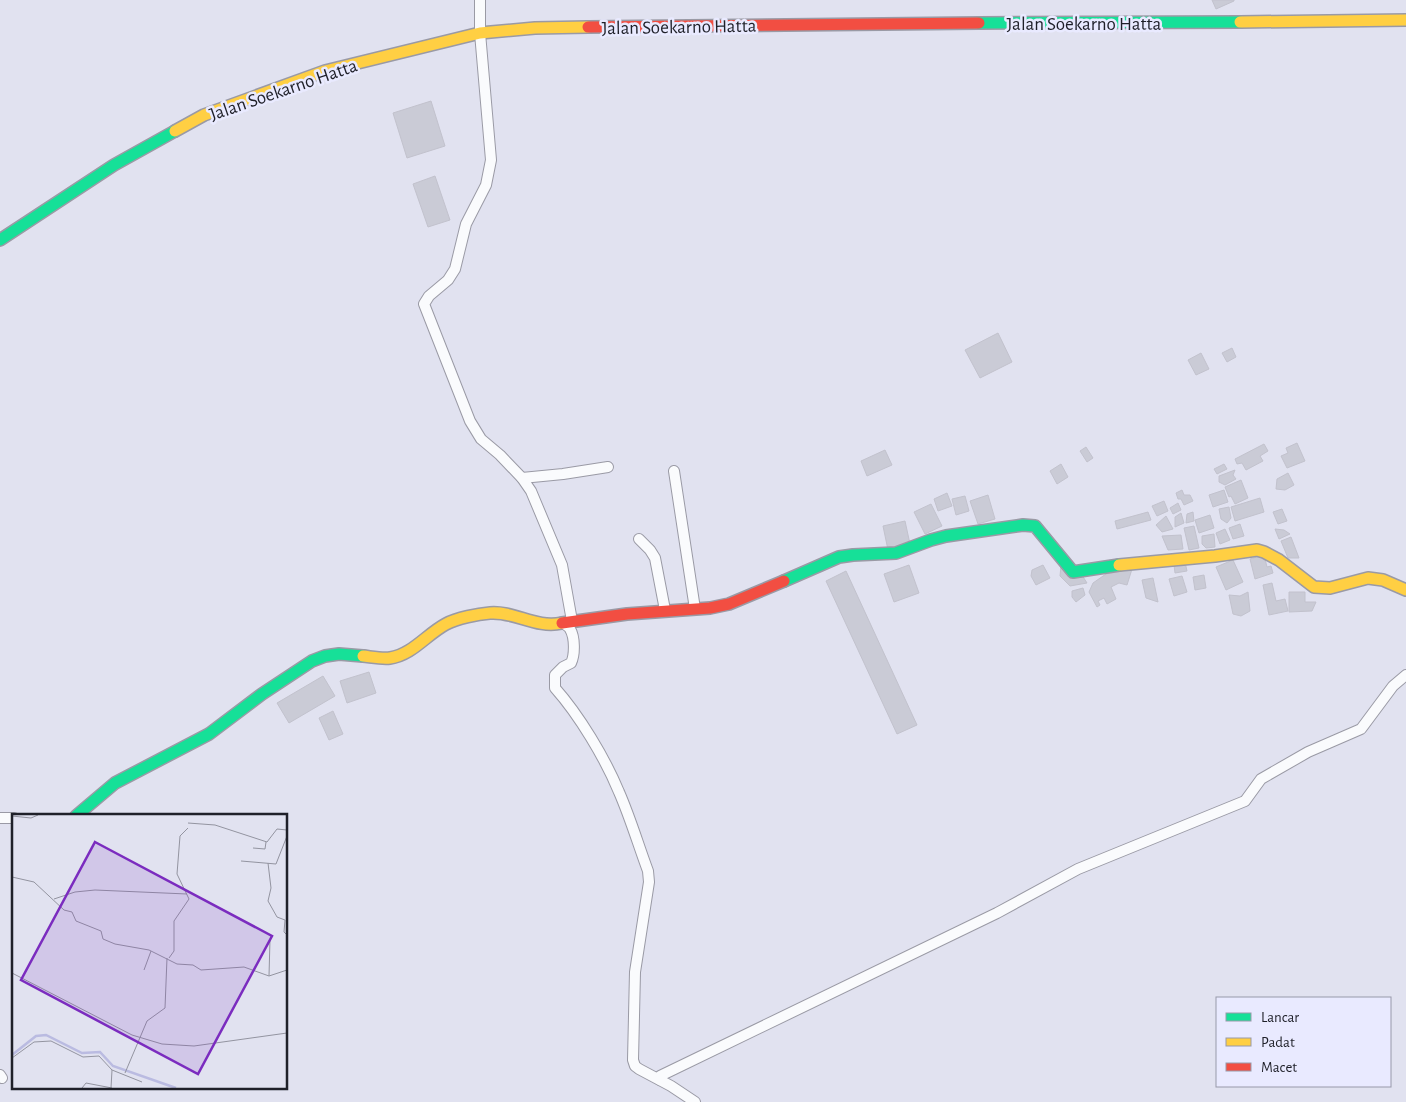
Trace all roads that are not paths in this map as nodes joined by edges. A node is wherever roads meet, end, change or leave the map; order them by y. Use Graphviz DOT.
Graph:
graph roads {
  1 [pos="480,0"];
  2 [pos="1406,20"];
  3 [pos="480,34"];
  4 [pos="0,240"];
  5 [pos="608,467"];
  6 [pos="674,471"];
  7 [pos="522,478"];
  8 [pos="639,539"];
  9 [pos="1406,590"];
  10 [pos="695,609"];
  11 [pos="665,610"];
  12 [pos="568,622"];
  13 [pos="1406,675"];
  14 [pos="79,814"];
  15 [pos="660,1080"];
  16 [pos="695,1102"];
  1 -- 3 [label="street"];
  2 -- 3 [label="street, Jalan Soekarno Hatta"];
  3 -- 4 [label="street, Jalan Soekarno Hatta"];
  3 -- 7 [label="street"];
  5 -- 7 [label="street"];
  6 -- 10 [label="street"];
  7 -- 12 [label="street"];
  8 -- 11 [label="street"];
  9 -- 10 [label="street"];
  10 -- 11 [label="street"];
  11 -- 12 [label="street"];
  12 -- 14 [label="street"];
  12 -- 15 [label="street"];
  13 -- 15 [label="street"];
  15 -- 16 [label="street"];
}
